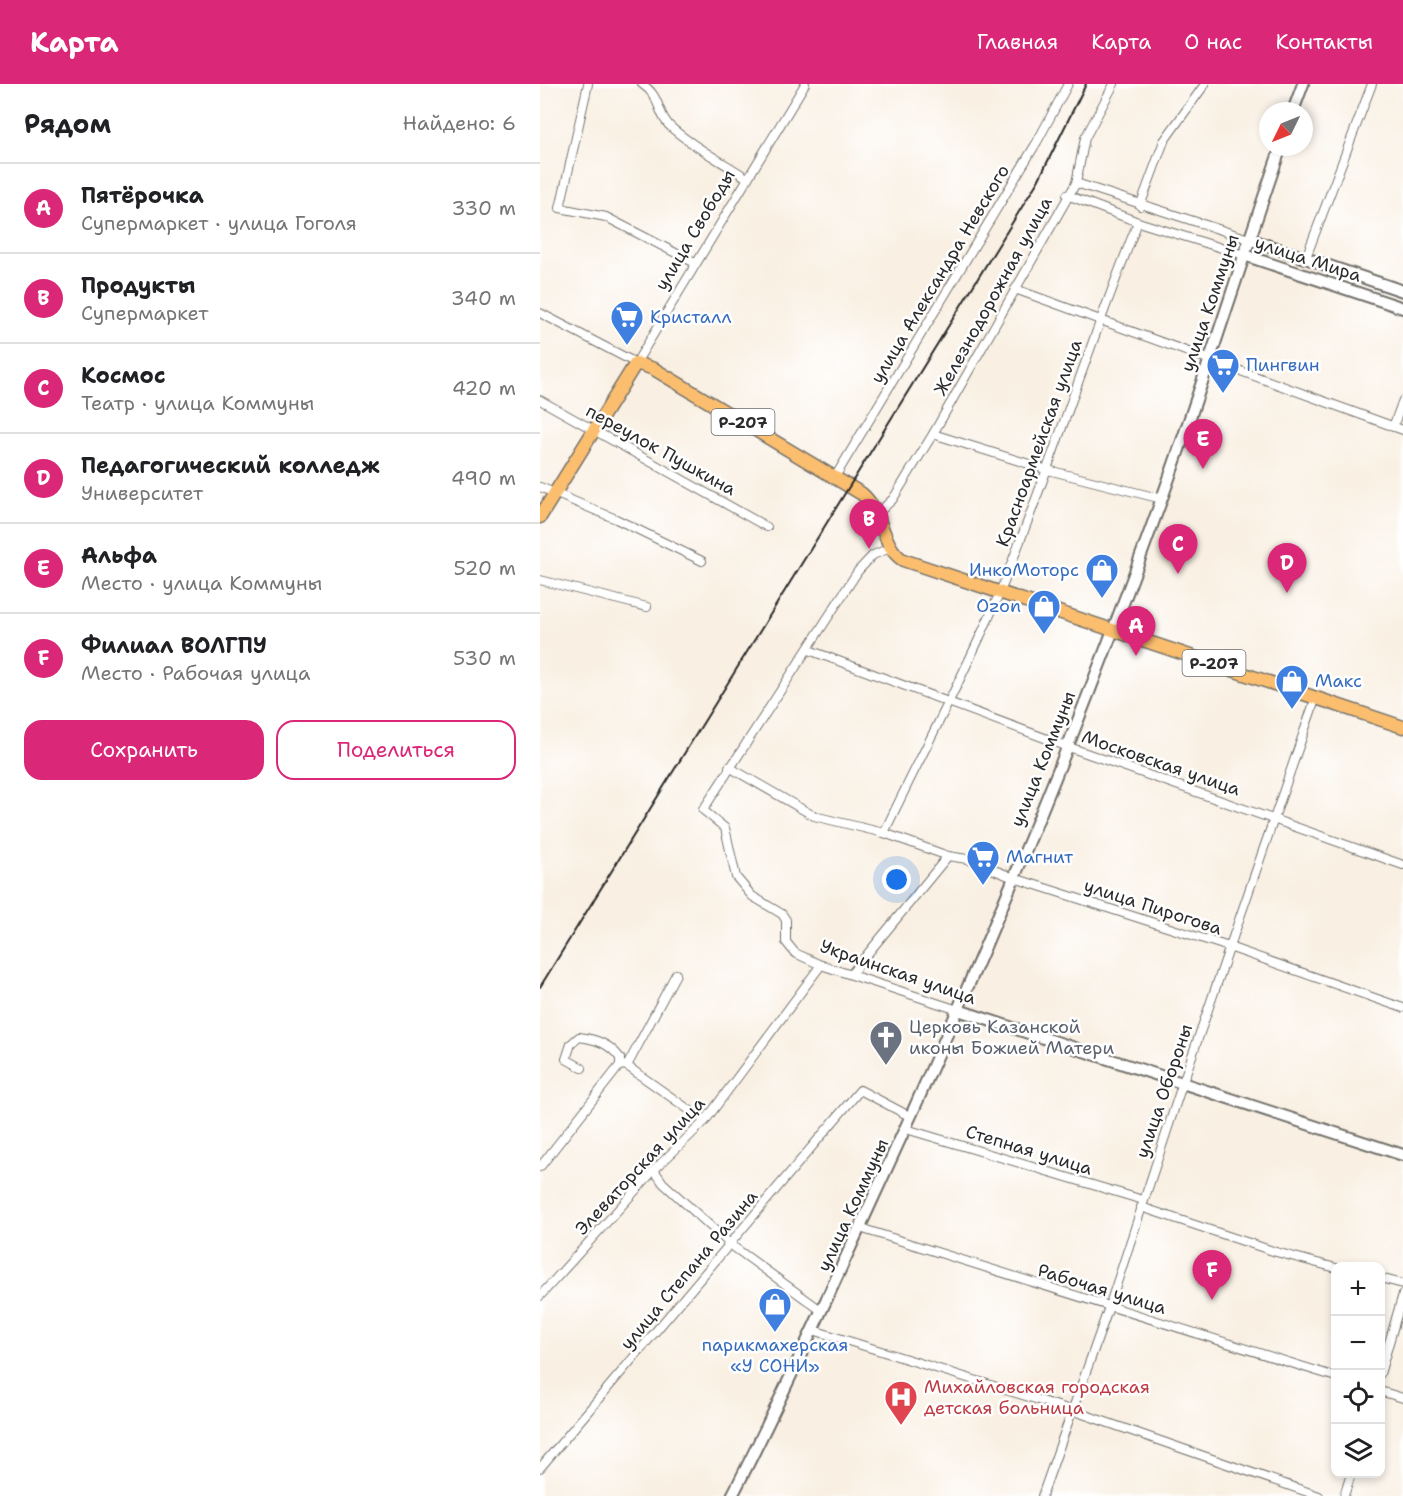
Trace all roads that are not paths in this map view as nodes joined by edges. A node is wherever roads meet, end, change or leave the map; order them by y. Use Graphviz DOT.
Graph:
graph roads {
  1 [pos="588,84"];
  2 [pos="642,84"];
  3 [pos="805,84"];
  4 [pos="1068,84"];
  5 [pos="1114,84"];
  6 [pos="1205,84"];
  7 [pos="1303,84"];
  8 [pos="1372,84"];
  9 [pos="1296,102"];
  10 [pos="1278,156"];
  11 [pos="747,178"];
  12 [pos="1076,183"];
  13 [pos="1067,195"];
  14 [pos="1140,206"];
  15 [pos="1138,222"];
  16 [pos="1249,239"];
  17 [pos="1244,255"];
  18 [pos="1305,260"];
  19 [pos="695,264"];
  20 [pos="1015,289"];
  21 [pos="1403,291"];
  22 [pos="1403,308"];
  23 [pos="540,313"];
  24 [pos="1099,320"];
  25 [pos="1209,360"];
  26 [pos="636,363"];
  27 [pos="540,400"];
  28 [pos="1403,400"];
  29 [pos="1392,427"];
  30 [pos="594,429"];
  31 [pos="1403,430"];
  32 [pos="933,434"];
  33 [pos="1048,470"];
  34 [pos="835,477"];
  35 [pos="540,488"];
  36 [pos="554,495"];
  37 [pos="1162,499"];
  38 [pos="878,513"];
  39 [pos="540,517"];
  40 [pos="767,527"];
  41 [pos="890,548"];
  42 [pos="702,561"];
  43 [pos="540,580"];
  44 [pos="999,593"];
  45 [pos="647,607"];
  46 [pos="1113,630"];
  47 [pos="809,650"];
  48 [pos="1316,697"];
  49 [pos="951,701"];
  50 [pos="1403,727"];
  51 [pos="1066,746"];
  52 [pos="729,767"];
  53 [pos="1274,818"];
  54 [pos="884,833"];
  55 [pos="948,856"];
  56 [pos="1403,865"];
  57 [pos="1014,878"];
  58 [pos="1229,947"];
  59 [pos="820,965"];
  60 [pos="676,974"];
  61 [pos="851,974"];
  62 [pos="1403,1008"];
  63 [pos="957,1010"];
  64 [pos="623,1066"];
  65 [pos="582,1068"];
  66 [pos="1182,1085"];
  67 [pos="911,1117"];
  68 [pos="705,1121"];
  69 [pos="906,1129"];
  70 [pos="1403,1155"];
  71 [pos="540,1167"];
  72 [pos="654,1170"];
  73 [pos="1142,1204"];
  74 [pos="860,1228"];
  75 [pos="731,1245"];
  76 [pos="1331,1267"];
  77 [pos="1385,1279"];
  78 [pos="1403,1284"];
  79 [pos="1403,1294"];
  80 [pos="540,1296"];
  81 [pos="1110,1307"];
  82 [pos="822,1311"];
  83 [pos="813,1330"];
  84 [pos="1381,1370"];
  85 [pos="1331,1376"];
  86 [pos="1385,1393"];
  87 [pos="1403,1398"];
  88 [pos="1074,1412"];
  89 [pos="540,1468"];
  90 [pos="1349,1478"];
  91 [pos="732,1496"];
  92 [pos="1042,1496"];
  93 [pos="1319,1496"];
  94 [pos="1344,1496"];
  1 -- 19 [label="street"];
  2 -- 11 [label="street"];
  3 -- 11 [label="street, улица Свободы"];
  4 -- 34 [label="street, улица Александра Невского"];
  5 -- 12 [label="street, Железнодорожная улица"];
  6 -- 14 [label="street"];
  7 -- 9 [label="street"];
  8 -- 18 [label="street"];
  10 -- 16 [label="street, улица Коммуны"];
  11 -- 19 [label="street, улица Свободы"];
  12 -- 13 [label="street, Железнодорожная улица"];
  12 -- 14 [label="street, улица Мира"];
  13 -- 15 [label="street, улица Мира"];
  13 -- 20 [label="street, Железнодорожная улица"];
  14 -- 16 [label="street, улица Мира"];
  15 -- 17 [label="street, улица Мира"];
  15 -- 24 [label="street, Красноармейская улица"];
  16 -- 17 [label="street, улица Коммуны"];
  16 -- 18 [label="street, улица Мира"];
  17 -- 22 [label="street, улица Мира"];
  17 -- 25 [label="street, улица Коммуны"];
  18 -- 21 [label="street, улица Мира"];
  19 -- 26 [label="street, улица Свободы"];
  20 -- 24 [label="street"];
  20 -- 32 [label="street, Железнодорожная улица"];
  23 -- 26 [label="street"];
  24 -- 25 [label="street"];
  24 -- 33 [label="street, Красноармейская улица"];
  25 -- 29 [label="street"];
  25 -- 37 [label="street, улица Коммуны"];
  26 -- 30 [label="main road, улица Свободы"];
  26 -- 34 [label="main road, Р-207"];
  27 -- 30 [label="street, переулок Пушкина"];
  28 -- 29 [label="street"];
  29 -- 31 [label="street"];
  30 -- 36 [label="main road, улица Свободы"];
  30 -- 40 [label="street, переулок Пушкина"];
  32 -- 33 [label="street"];
  32 -- 38 [label="street, Железнодорожная улица"];
  33 -- 37 [label="street"];
  33 -- 44 [label="street, Красноармейская улица"];
  34 -- 38 [label="main road, Р-207"];
  35 -- 36 [label="street"];
  36 -- 39 [label="main road, улица Свободы"];
  36 -- 42 [label="street"];
  37 -- 46 [label="street, улица Коммуны"];
  38 -- 41 [label="main road, Р-207"];
  41 -- 44 [label="main road, Р-207"];
  41 -- 47 [label="street"];
  43 -- 45 [label="street"];
  44 -- 46 [label="main road, Р-207"];
  44 -- 49 [label="street, Красноармейская улица"];
  46 -- 48 [label="main road, Р-207"];
  46 -- 51 [label="street, улица Коммуны"];
  47 -- 49 [label="street, Московская улица"];
  47 -- 52 [label="street"];
  48 -- 50 [label="main road, Р-207"];
  48 -- 53 [label="street, улица Обороны"];
  49 -- 51 [label="street, Московская улица"];
  49 -- 54 [label="street, Красноармейская улица"];
  51 -- 53 [label="street, Московская улица"];
  51 -- 57 [label="street, улица Коммуны"];
  52 -- 54 [label="street, улица Пирогова"];
  52 -- 59 [label="street, Украинская улица"];
  53 -- 56 [label="street, Московская улица"];
  53 -- 58 [label="street, улица Обороны"];
  54 -- 55 [label="street, улица Пирогова"];
  55 -- 57 [label="street, улица Пирогова"];
  55 -- 61 [label="street"];
  57 -- 58 [label="street, улица Пирогова"];
  57 -- 63 [label="street, улица Коммуны"];
  58 -- 62 [label="street, улица Пирогова"];
  58 -- 66 [label="street, улица Обороны"];
  59 -- 61 [label="street, Украинская улица"];
  59 -- 68 [label="street, Элеваторская улица"];
  60 -- 64 [label="street"];
  61 -- 63 [label="street, Украинская улица"];
  63 -- 66 [label="street, Украинская улица"];
  63 -- 67 [label="street, улица Коммуны"];
  64 -- 65 [label="street"];
  64 -- 68 [label="street"];
  64 -- 71 [label="street"];
  66 -- 70 [label="street, Украинская улица"];
  66 -- 73 [label="street, улица Обороны"];
  67 -- 69 [label="street, улица Коммуны"];
  67 -- 75 [label="street, улица Степана Разина"];
  68 -- 72 [label="street, Элеваторская улица"];
  69 -- 73 [label="street, Степная улица"];
  69 -- 74 [label="street, улица Коммуны"];
  72 -- 75 [label="street"];
  72 -- 80 [label="street, Элеваторская улица"];
  73 -- 76 [label="street, Степная улица"];
  73 -- 81 [label="street, улица Обороны"];
  74 -- 81 [label="street, Рабочая улица"];
  74 -- 82 [label="street, улица Коммуны"];
  75 -- 82 [label="street"];
  75 -- 89 [label="street, улица Степана Разина"];
  77 -- 78 [label="street"];
  79 -- 84 [label="street"];
  81 -- 85 [label="street, Рабочая улица"];
  81 -- 88 [label="street, улица Обороны"];
  82 -- 83 [label="street, улица Коммуны"];
  83 -- 88 [label="street"];
  83 -- 91 [label="street, улица Коммуны"];
  86 -- 87 [label="street"];
  88 -- 92 [label="street, улица Обороны"];
  88 -- 93 [label="street"];
  90 -- 94 [label="street"];
}
